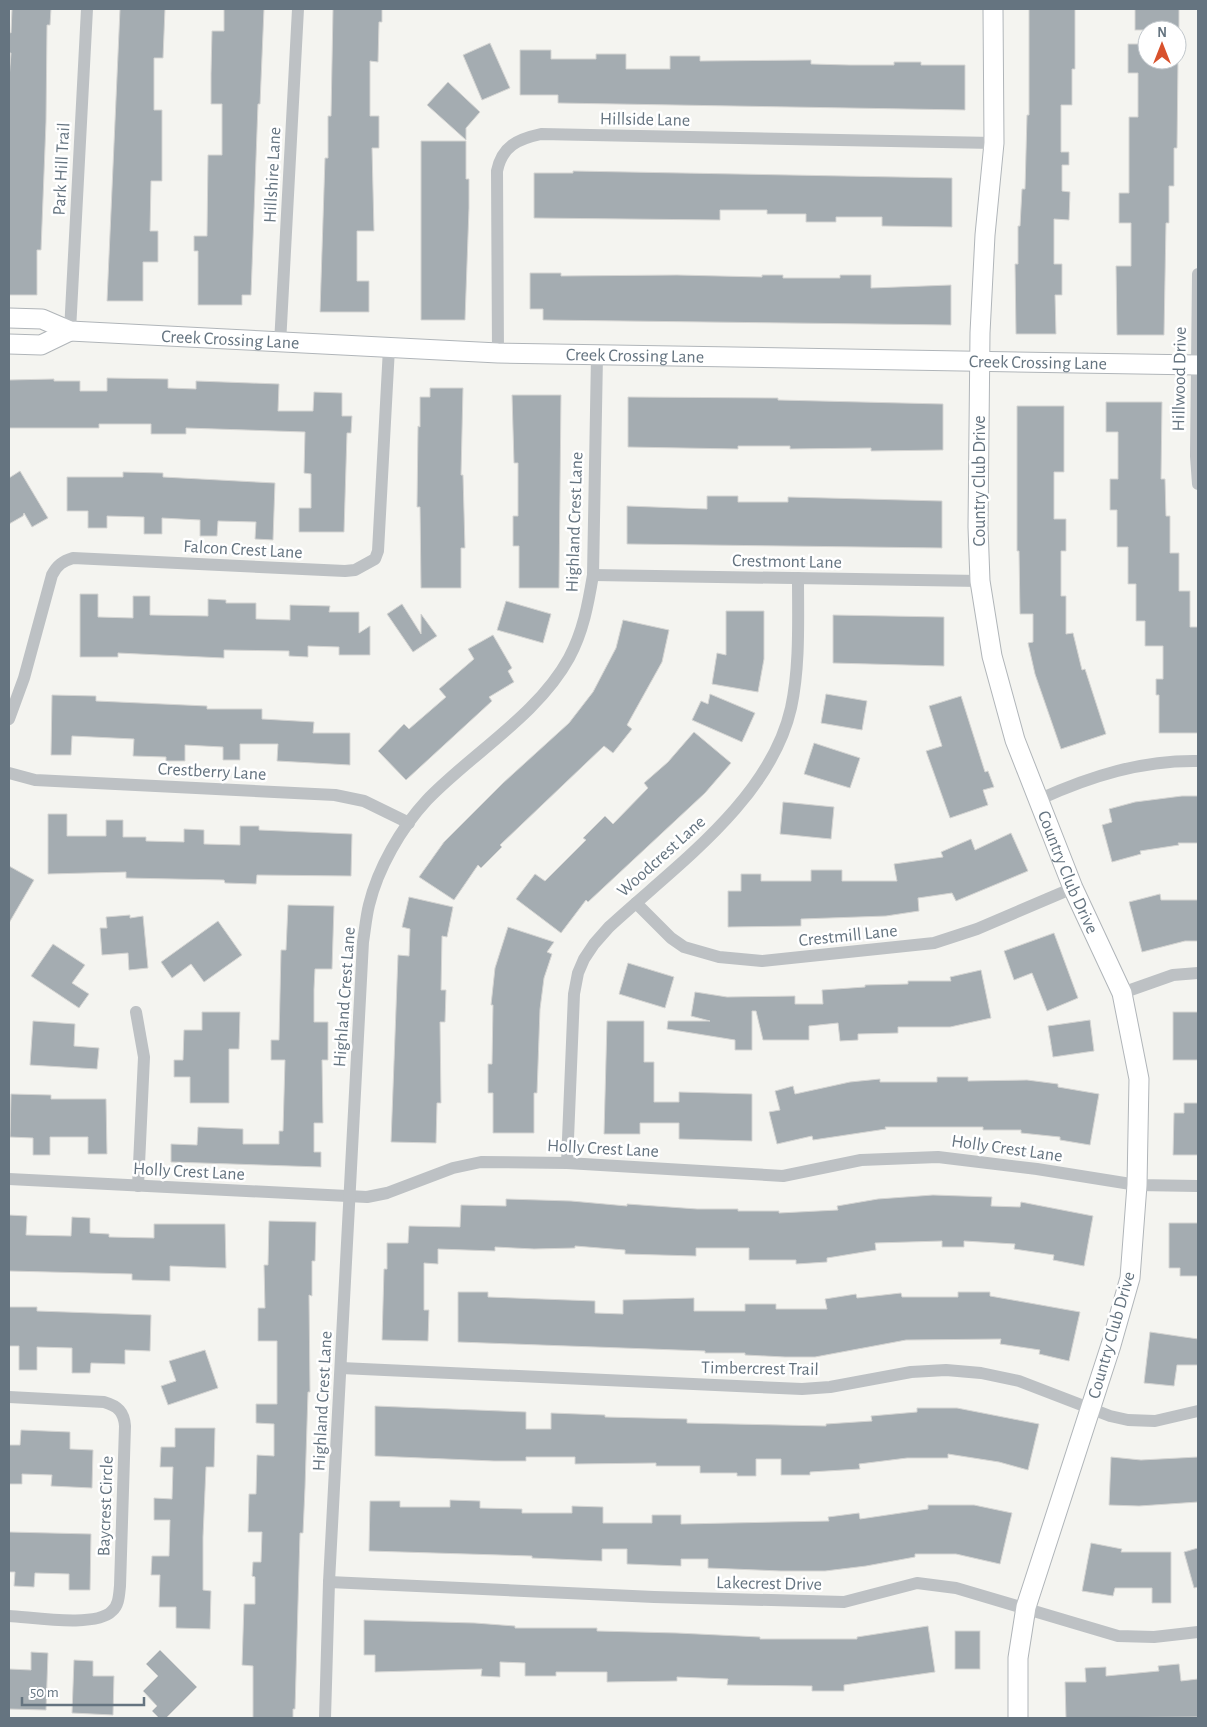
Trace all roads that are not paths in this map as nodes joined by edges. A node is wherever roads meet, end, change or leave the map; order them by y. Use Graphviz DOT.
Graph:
graph roads {
  1 [pos="88,9"];
  2 [pos="298,9"];
  3 [pos="993,9"];
  4 [pos="994,143"];
  5 [pos="1198,274"];
  6 [pos="9,318"];
  7 [pos="70,331"];
  8 [pos="9,344"];
  9 [pos="280,344"];
  10 [pos="389,348"];
  11 [pos="498,353"];
  12 [pos="597,356"];
  13 [pos="981,362"];
  14 [pos="1198,365"];
  15 [pos="1198,484"];
  16 [pos="593,575"];
  17 [pos="798,578"];
  18 [pos="980,581"];
  19 [pos="9,719"];
  20 [pos="1198,761"];
  21 [pos="9,773"];
  22 [pos="1040,799"];
  23 [pos="409,823"];
  24 [pos="1073,888"];
  25 [pos="636,903"];
  26 [pos="1198,973"];
  27 [pos="1122,993"];
  28 [pos="136,1012"];
  29 [pos="567,1164"];
  30 [pos="9,1179"];
  31 [pos="138,1186"];
  32 [pos="1137,1186"];
  33 [pos="1198,1186"];
  34 [pos="351,1196"];
  35 [pos="341,1368"];
  36 [pos="9,1397"];
  37 [pos="1090,1409"];
  38 [pos="1198,1411"];
  39 [pos="329,1582"];
  40 [pos="1026,1607"];
  41 [pos="9,1616"];
  42 [pos="1198,1632"];
  43 [pos="325,1718"];
  44 [pos="1018,1718"];
  1 -- 7 [label="street, Park Hill Trail"];
  2 -- 9 [label="street, Hillshire Lane"];
  3 -- 4 [label="street, Country Club Drive"];
  4 -- 11 [label="street, Hillside Lane"];
  4 -- 13 [label="street, Country Club Drive"];
  5 -- 14 [label="street, Hillwood Drive"];
  6 -- 7 [label="street, Creek Crossing Lane"];
  7 -- 8 [label="street, Creek Crossing Lane"];
  7 -- 9 [label="street, Creek Crossing Lane"];
  9 -- 10 [label="street, Creek Crossing Lane"];
  10 -- 11 [label="street, Creek Crossing Lane"];
  10 -- 19 [label="street, Falcon Crest Lane"];
  11 -- 12 [label="street, Creek Crossing Lane"];
  12 -- 13 [label="street, Creek Crossing Lane"];
  12 -- 16 [label="street, Highland Crest Lane"];
  13 -- 14 [label="street, Creek Crossing Lane"];
  13 -- 18 [label="street, Country Club Drive"];
  14 -- 15 [label="street, Hillwood Drive"];
  16 -- 17 [label="street, Crestmont Lane"];
  16 -- 23 [label="street, Highland Crest Lane"];
  17 -- 18 [label="street, Crestmont Lane"];
  17 -- 25 [label="street, Woodcrest Lane"];
  18 -- 22 [label="street, Country Club Drive"];
  20 -- 22 [label="street"];
  21 -- 23 [label="street, Crestberry Lane"];
  22 -- 24 [label="street, Country Club Drive"];
  23 -- 34 [label="street, Highland Crest Lane"];
  24 -- 25 [label="street, Crestmill Lane"];
  24 -- 27 [label="street, Country Club Drive"];
  25 -- 29 [label="street, Woodcrest Lane"];
  26 -- 27 [label="street"];
  27 -- 32 [label="street, Country Club Drive"];
  28 -- 31 [label="street"];
  29 -- 32 [label="street, Holly Crest Lane"];
  29 -- 34 [label="street, Holly Crest Lane"];
  30 -- 31 [label="street, Holly Crest Lane"];
  31 -- 34 [label="street, Holly Crest Lane"];
  32 -- 33 [label="street, Holly Crest Lane"];
  32 -- 37 [label="street, Country Club Drive"];
  34 -- 35 [label="street, Highland Crest Lane"];
  35 -- 37 [label="street, Timbercrest Trail"];
  35 -- 39 [label="street, Highland Crest Lane"];
  36 -- 41 [label="street, Baycrest Circle"];
  37 -- 38 [label="street, Timbercrest Trail"];
  37 -- 40 [label="street, Country Club Drive"];
  39 -- 40 [label="street, Lakecrest Drive"];
  39 -- 43 [label="street, Highland Crest Lane"];
  40 -- 42 [label="street, Lakecrest Drive"];
  40 -- 44 [label="street, Country Club Drive"];
}
